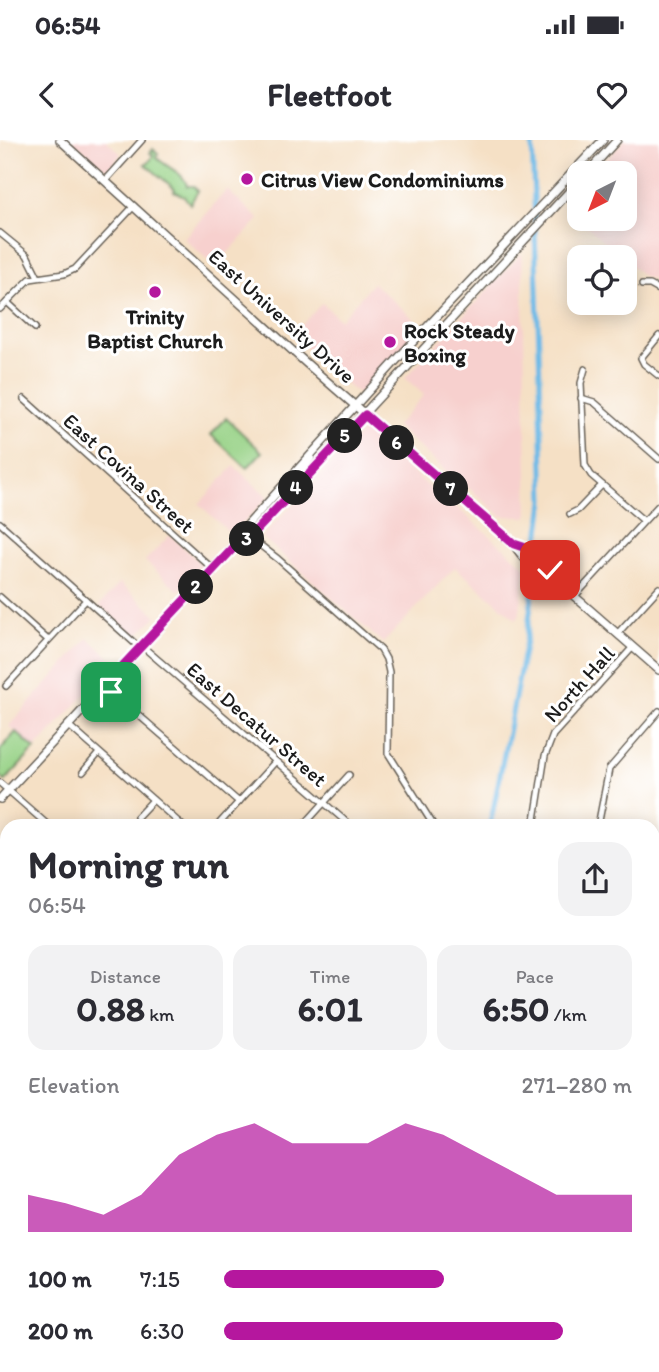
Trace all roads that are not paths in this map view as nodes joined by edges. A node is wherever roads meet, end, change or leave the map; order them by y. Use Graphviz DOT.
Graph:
graph roads {
  1 [pos="60,140"];
  2 [pos="142,140"];
  3 [pos="603,140"];
  4 [pos="617,140"];
  5 [pos="598,161"];
  6 [pos="105,181"];
  7 [pos="560,186"];
  8 [pos="567,192"];
  9 [pos="567,194"];
  10 [pos="134,206"];
  11 [pos="0,233"];
  12 [pos="509,242"];
  13 [pos="517,249"];
  14 [pos="38,276"];
  15 [pos="642,285"];
  16 [pos="463,290"];
  17 [pos="659,290"];
  18 [pos="470,297"];
  19 [pos="7,302"];
  20 [pos="0,310"];
  21 [pos="36,328"];
  22 [pos="659,336"];
  23 [pos="412,343"];
  24 [pos="421,351"];
  25 [pos="585,369"];
  26 [pos="659,376"];
  27 [pos="581,398"];
  28 [pos="24,399"];
  29 [pos="356,406"];
  30 [pos="365,415"];
  31 [pos="312,454"];
  32 [pos="659,459"];
  33 [pos="290,477"];
  34 [pos="299,485"];
  35 [pos="602,485"];
  36 [pos="659,505"];
  37 [pos="278,508"];
  38 [pos="570,514"];
  39 [pos="644,521"];
  40 [pos="0,523"];
  41 [pos="242,531"];
  42 [pos="249,538"];
  43 [pos="239,542"];
  44 [pos="514,544"];
  45 [pos="213,569"];
  46 [pos="558,582"];
  47 [pos="659,588"];
  48 [pos="575,596"];
  49 [pos="0,597"];
  50 [pos="86,600"];
  51 [pos="6,603"];
  52 [pos="0,609"];
  53 [pos="617,634"];
  54 [pos="48,640"];
  55 [pos="141,647"];
  56 [pos="634,648"];
  57 [pos="659,670"];
  58 [pos="6,686"];
  59 [pos="105,686"];
  60 [pos="659,711"];
  61 [pos="68,726"];
  62 [pos="99,753"];
  63 [pos="275,762"];
  64 [pos="83,772"];
  65 [pos="349,775"];
  66 [pos="0,783"];
  67 [pos="8,790"];
  68 [pos="0,799"];
  69 [pos="153,800"];
  70 [pos="239,802"];
  71 [pos="324,803"];
  72 [pos="137,817"];
  73 [pos="42,819"];
  74 [pos="175,819"];
  75 [pos="223,819"];
  76 [pos="309,819"];
  77 [pos="343,819"];
  78 [pos="430,819"];
  79 [pos="535,819"];
  80 [pos="599,819"];
  1 -- 6 [label="main road, East University Drive"];
  2 -- 6 [label="street"];
  3 -- 7 [label="main road"];
  4 -- 5 [label="main road"];
  6 -- 10 [label="main road, East University Drive"];
  7 -- 8 [label="main road"];
  7 -- 12 [label="main road"];
  9 -- 13 [label="main road"];
  10 -- 14 [label="street"];
  10 -- 29 [label="main road, East University Drive"];
  11 -- 14 [label="street"];
  12 -- 13 [label="main road"];
  12 -- 16 [label="main road"];
  13 -- 18 [label="main road"];
  14 -- 19 [label="street"];
  15 -- 17 [label="street"];
  16 -- 18 [label="main road"];
  16 -- 23 [label="main road"];
  18 -- 24 [label="main road"];
  19 -- 20 [label="street"];
  19 -- 21 [label="street"];
  22 -- 26 [label="street"];
  23 -- 24 [label="main road"];
  23 -- 29 [label="main road"];
  24 -- 30 [label="main road"];
  25 -- 27 [label="street"];
  27 -- 32 [label="street"];
  27 -- 35 [label="street"];
  28 -- 45 [label="street, East Covina Street"];
  29 -- 30 [label="main road, East University Drive"];
  29 -- 31 [label="main road"];
  30 -- 34 [label="main road"];
  30 -- 44 [label="main road, East University Drive"];
  31 -- 33 [label="main road"];
  31 -- 34 [label="main road"];
  33 -- 37 [label="main road"];
  33 -- 41 [label="main road"];
  34 -- 37 [label="main road"];
  35 -- 38 [label="street"];
  35 -- 39 [label="street"];
  36 -- 39 [label="street"];
  37 -- 42 [label="main road"];
  39 -- 48 [label="street"];
  40 -- 50 [label="street, East Decatur Street"];
  41 -- 42 [label="street"];
  41 -- 43 [label="main road"];
  42 -- 43 [label="main road"];
  42 -- 78 [label="street"];
  43 -- 45 [label="main road"];
  44 -- 46 [label="main road, East University Drive"];
  44 -- 46 [label="main road, East University Drive"];
  45 -- 55 [label="main road"];
  46 -- 48 [label="main road, East University Drive"];
  47 -- 53 [label="street, North Hall"];
  48 -- 53 [label="main road, East University Drive"];
  49 -- 51 [label="street"];
  50 -- 54 [label="street"];
  50 -- 55 [label="street, East Decatur Street"];
  51 -- 52 [label="street"];
  51 -- 54 [label="street"];
  53 -- 56 [label="main road, East University Drive"];
  54 -- 58 [label="street"];
  55 -- 59 [label="main road"];
  55 -- 63 [label="street, East Decatur Street"];
  56 -- 57 [label="main road, East University Drive"];
  56 -- 79 [label="street, North Hall"];
  59 -- 61 [label="main road"];
  59 -- 70 [label="street"];
  60 -- 80 [label="street"];
  61 -- 62 [label="street"];
  61 -- 67 [label="main road"];
  62 -- 64 [label="street"];
  62 -- 69 [label="street"];
  63 -- 70 [label="street"];
  63 -- 71 [label="street, East Decatur Street"];
  65 -- 71 [label="street"];
  66 -- 67 [label="street"];
  67 -- 68 [label="main road"];
  67 -- 73 [label="street"];
  69 -- 72 [label="street"];
  69 -- 74 [label="street"];
  70 -- 75 [label="street"];
  71 -- 76 [label="street"];
  71 -- 77 [label="street, East Decatur Street"];
}
